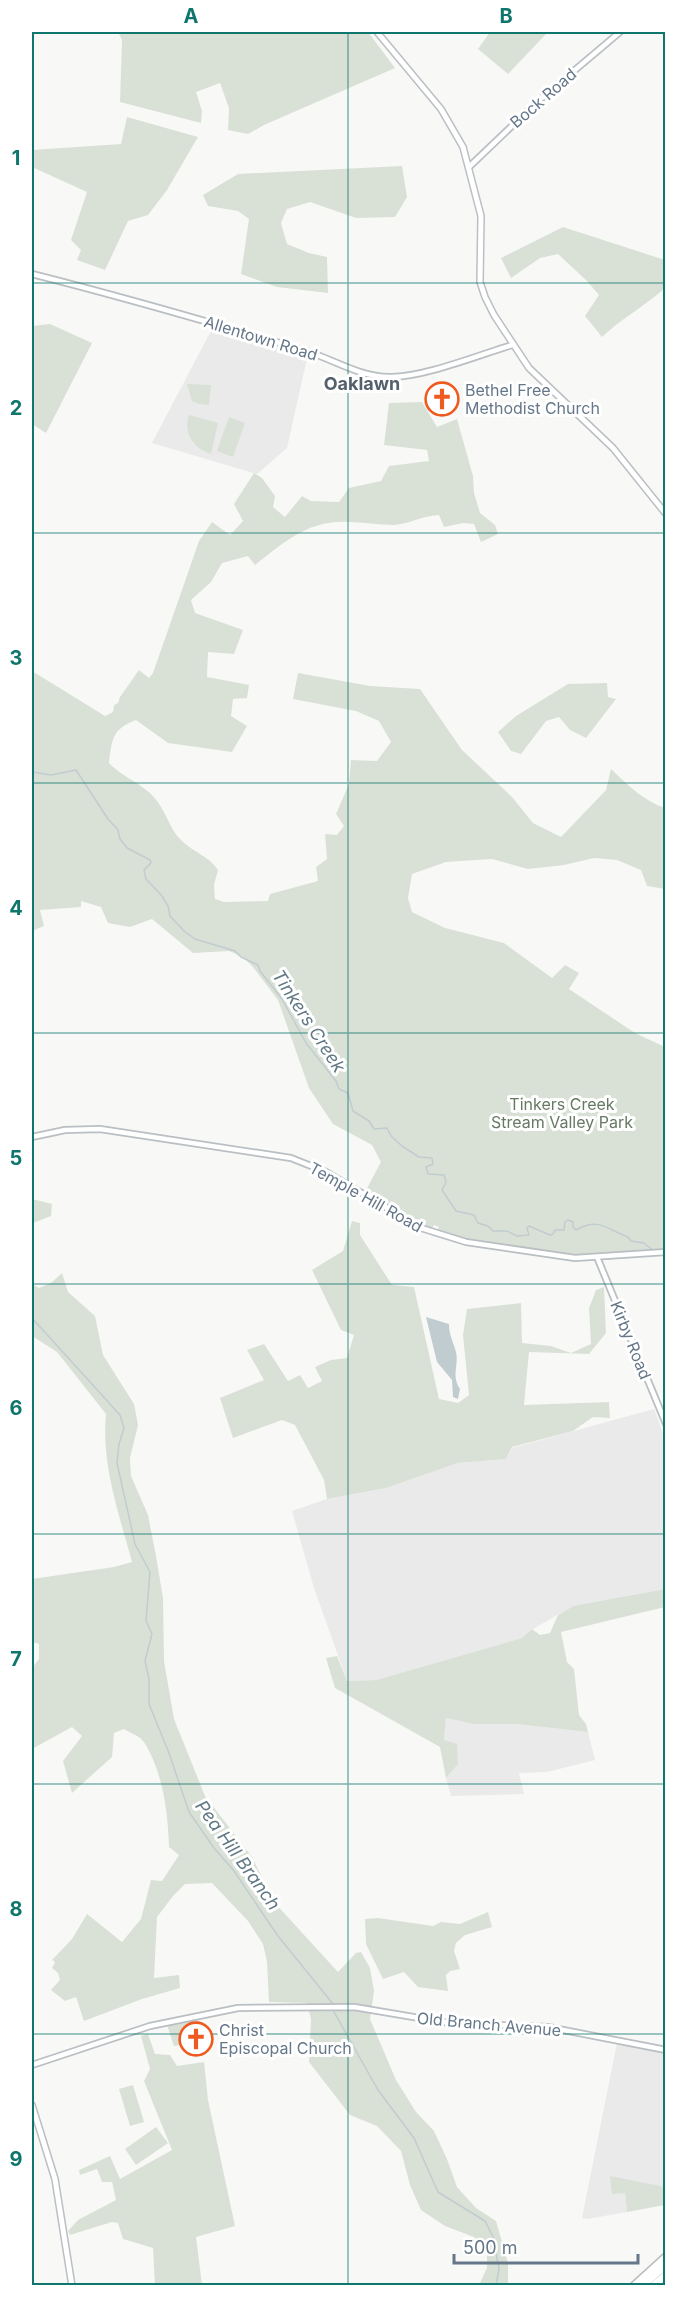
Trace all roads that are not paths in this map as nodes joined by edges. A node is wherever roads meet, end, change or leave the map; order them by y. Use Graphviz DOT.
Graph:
graph roads {
  1 [pos="377,32"];
  2 [pos="620,32"];
  3 [pos="469,166"];
  4 [pos="32,274"];
  5 [pos="512,345"];
  6 [pos="666,514"];
  7 [pos="32,1137"];
  8 [pos="666,1252"];
  9 [pos="597,1257"];
  10 [pos="666,1424"];
  11 [pos="666,2049"];
  12 [pos="32,2065"];
  13 [pos="32,2104"];
  14 [pos="666,2257"];
  15 [pos="666,2265"];
  16 [pos="666,2277"];
  17 [pos="72,2286"];
  18 [pos="634,2286"];
  19 [pos="642,2286"];
  20 [pos="655,2286"];
  1 -- 3 [label="main road"];
  2 -- 3 [label="main road, Bock Road"];
  3 -- 5 [label="main road"];
  4 -- 5 [label="main road, Allentown Road"];
  5 -- 6 [label="main road"];
  7 -- 9 [label="main road, Temple Hill Road"];
  8 -- 9 [label="main road, Temple Hill Road"];
  9 -- 10 [label="main road, Kirby Road"];
  11 -- 12 [label="main road, Old Branch Avenue"];
  13 -- 17 [label="main road"];
  14 -- 18 [label="highway"];
  15 -- 19 [label="highway"];
  16 -- 20 [label="highway"];
}
